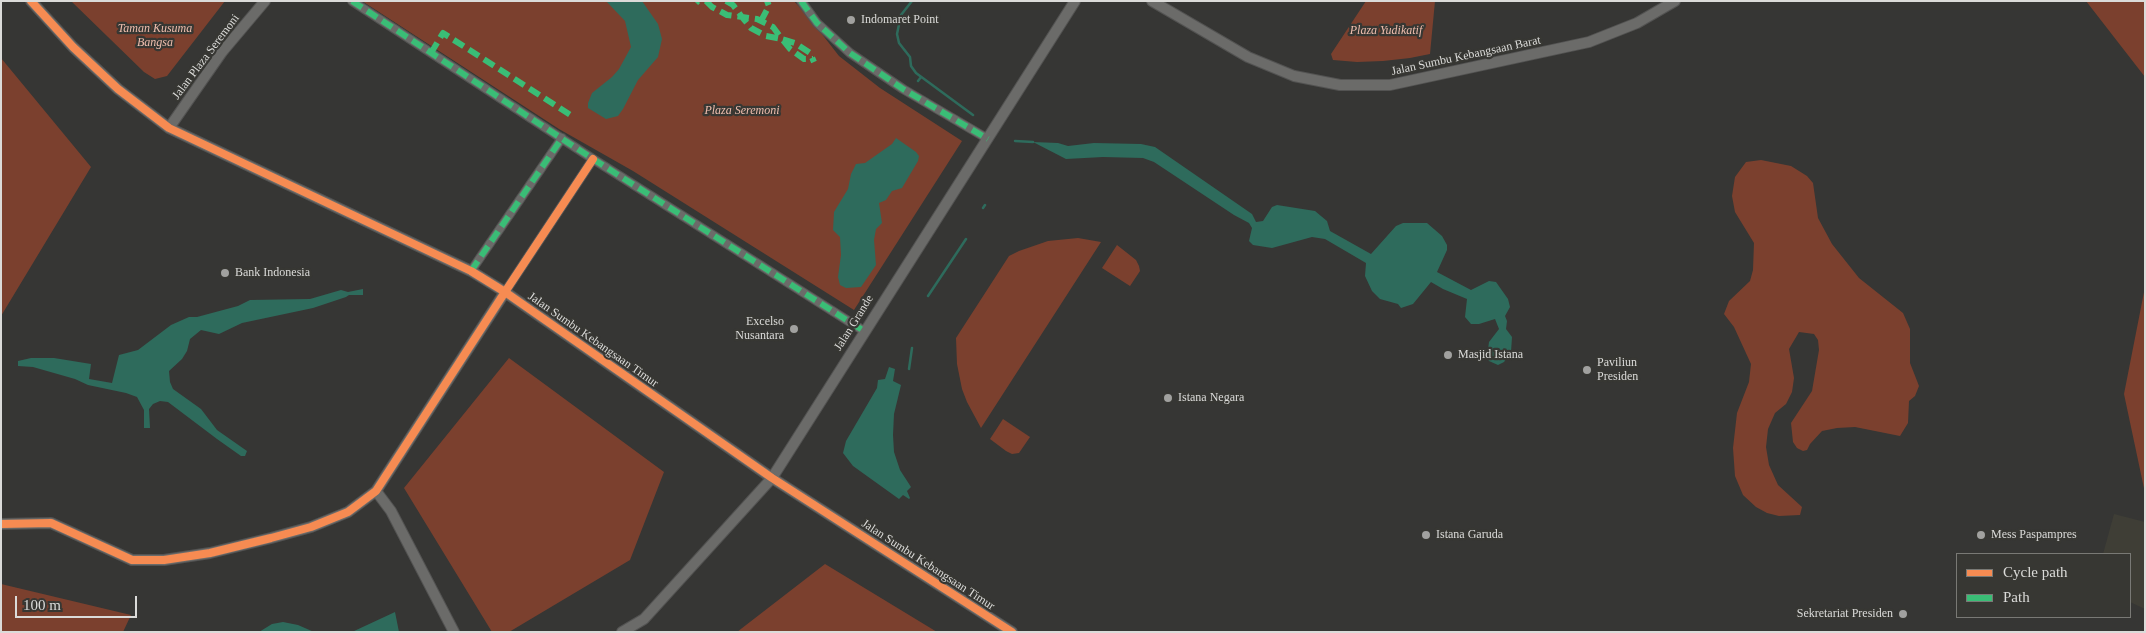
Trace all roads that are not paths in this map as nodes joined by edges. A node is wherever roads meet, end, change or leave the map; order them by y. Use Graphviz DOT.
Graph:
graph roads {
  1 [pos="31,1"];
  2 [pos="265,1"];
  3 [pos="352,1"];
  4 [pos="801,1"];
  5 [pos="1075,1"];
  6 [pos="1152,1"];
  7 [pos="1675,1"];
  8 [pos="169,128"];
  9 [pos="562,138"];
  10 [pos="988,139"];
  11 [pos="594,159"];
  12 [pos="471,271"];
  13 [pos="505,292"];
  14 [pos="864,331"];
  15 [pos="772,478"];
  16 [pos="376,492"];
  17 [pos="1,524"];
  18 [pos="454,632"];
  19 [pos="622,632"];
  20 [pos="1012,632"];
  1 -- 8 [label="street, Jalan Sumbu Kebangsaan Timur"];
  2 -- 8 [label="street, Jalan Plaza Seremoni"];
  3 -- 9 [label="street"];
  4 -- 10 [label="street"];
  5 -- 10 [label="street, Jalan Grande"];
  6 -- 7 [label="street, Jalan Sumbu Kebangsaan Barat"];
  8 -- 12 [label="street, Jalan Sumbu Kebangsaan Timur"];
  9 -- 11 [label="street"];
  9 -- 12 [label="street"];
  10 -- 14 [label="street, Jalan Grande"];
  11 -- 13 [label="street"];
  11 -- 14 [label="street"];
  12 -- 13 [label="street, Jalan Sumbu Kebangsaan Timur"];
  13 -- 15 [label="street, Jalan Sumbu Kebangsaan Timur"];
  13 -- 16 [label="street"];
  14 -- 15 [label="street, Jalan Grande"];
  15 -- 19 [label="street, Jalan Grande"];
  15 -- 20 [label="street, Jalan Sumbu Kebangsaan Timur"];
  16 -- 17 [label="street"];
  16 -- 18 [label="street"];
}
